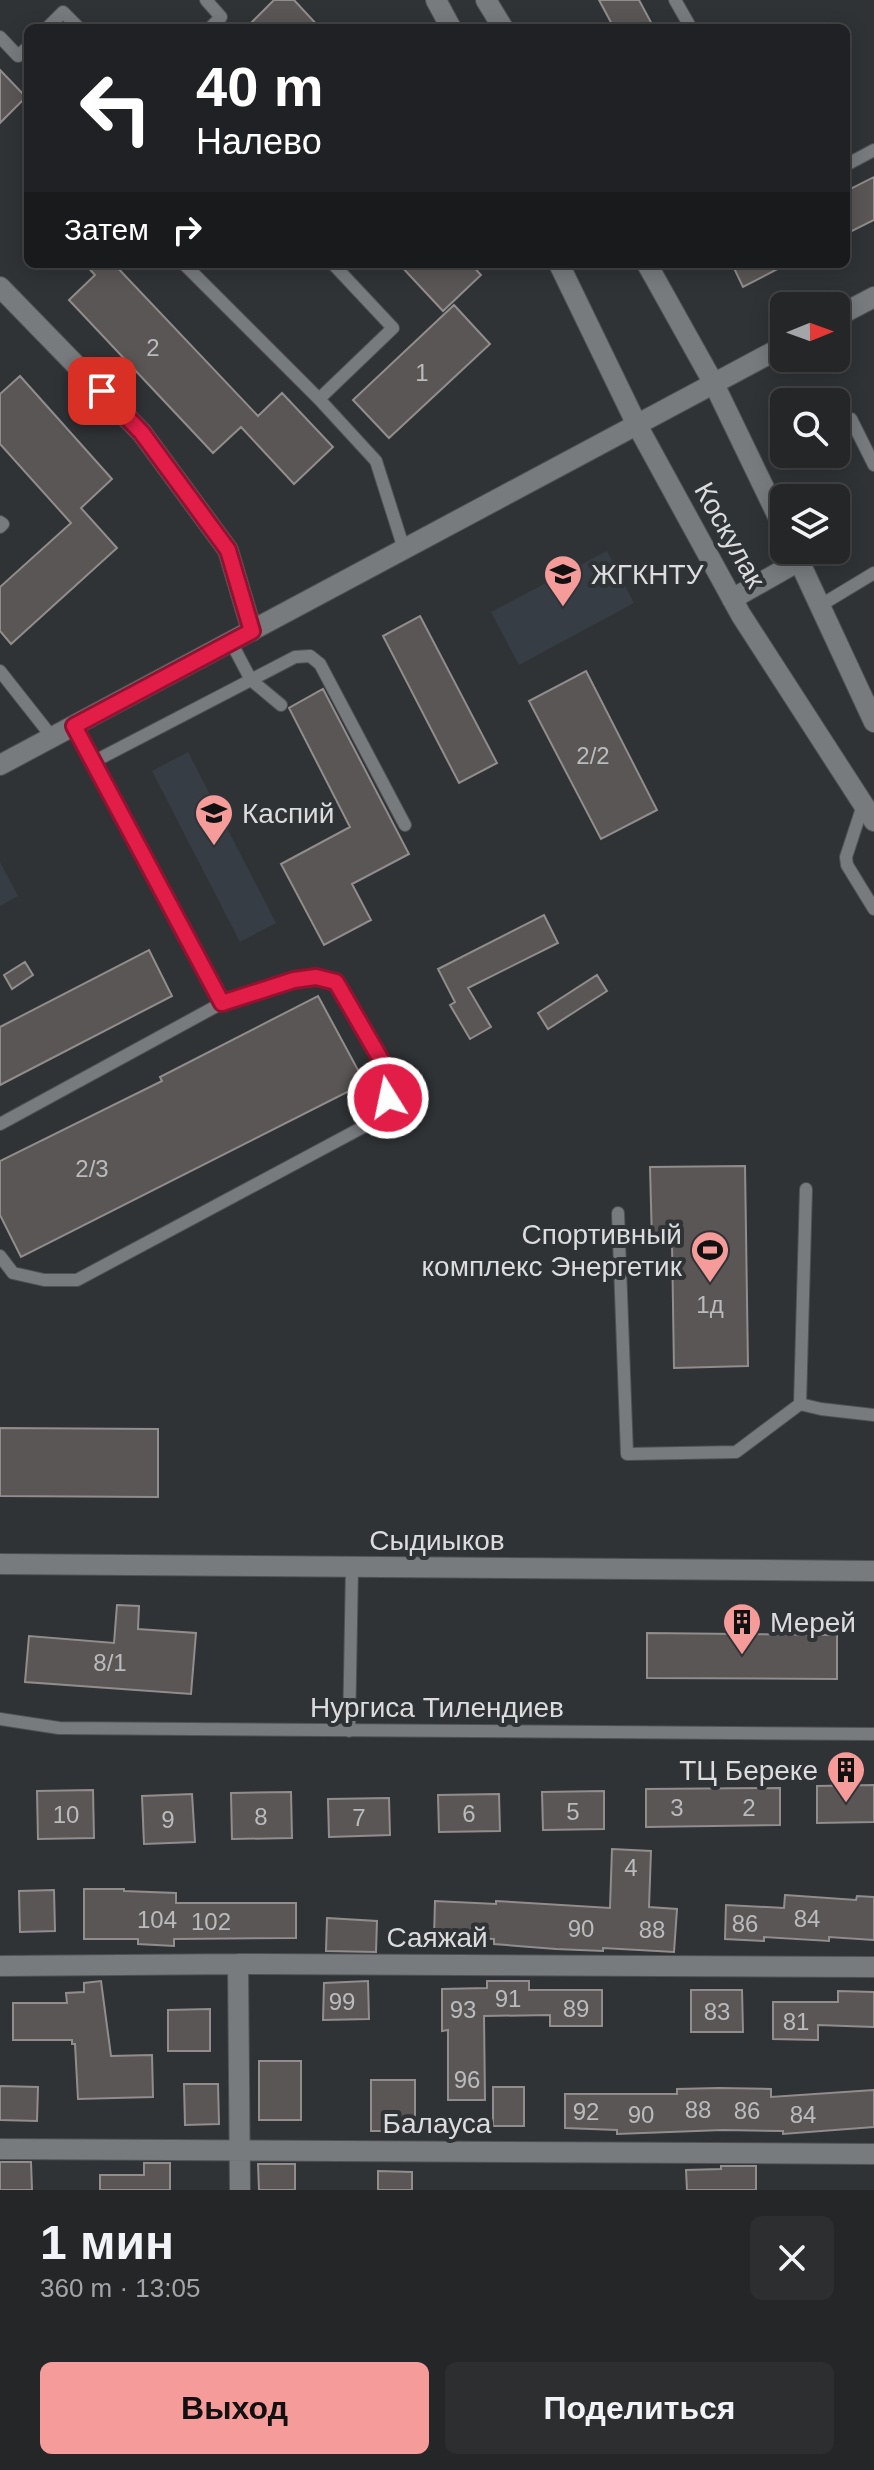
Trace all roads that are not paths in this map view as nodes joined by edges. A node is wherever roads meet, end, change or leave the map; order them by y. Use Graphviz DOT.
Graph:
graph roads {
  1 [pos="206,0"];
  2 [pos="436,0"];
  3 [pos="486,0"];
  4 [pos="675,0"];
  5 [pos="51,24"];
  6 [pos="75,24"];
  7 [pos="214,24"];
  8 [pos="449,24"];
  9 [pos="501,24"];
  10 [pos="689,24"];
  11 [pos="0,37"];
  12 [pos="24,51"];
  13 [pos="874,150"];
  14 [pos="850,163"];
  15 [pos="188,268"];
  16 [pos="337,268"];
  17 [pos="561,268"];
  18 [pos="649,268"];
  19 [pos="0,287"];
  20 [pos="874,297"];
  21 [pos="850,310"];
  22 [pos="770,354"];
  23 [pos="714,384"];
  24 [pos="319,399"];
  25 [pos="851,419"];
  26 [pos="637,425"];
  27 [pos="874,465"];
  28 [pos="770,500"];
  29 [pos="404,549"];
  30 [pos="785,564"];
  31 [pos="801,564"];
  32 [pos="874,573"];
  33 [pos="732,599"];
  34 [pos="821,605"];
  35 [pos="252,631"];
  36 [pos="231,642"];
  37 [pos="0,671"];
  38 [pos="251,680"];
  39 [pos="281,705"];
  40 [pos="874,722"];
  41 [pos="74,726"];
  42 [pos="52,737"];
  43 [pos="93,762"];
  44 [pos="0,765"];
  45 [pos="868,813"];
  46 [pos="405,825"];
  47 [pos="874,909"];
  48 [pos="222,1003"];
  49 [pos="0,1124"];
  50 [pos="806,1189"];
  51 [pos="618,1213"];
  52 [pos="0,1256"];
  53 [pos="800,1404"];
  54 [pos="874,1415"];
  55 [pos="0,1564"];
  56 [pos="352,1567"];
  57 [pos="874,1571"];
  58 [pos="0,1719"];
  59 [pos="349,1731"];
  60 [pos="874,1734"];
  61 [pos="238,1964"];
  62 [pos="0,1966"];
  63 [pos="874,1967"];
  64 [pos="0,2149"];
  65 [pos="239,2150"];
  66 [pos="874,2154"];
  67 [pos="240,2190"];
  1 -- 7 [label="lane"];
  2 -- 8 [label="street"];
  3 -- 9 [label="street"];
  4 -- 10 [label="lane"];
  5 -- 6 [label="lane"];
  11 -- 12 [label="lane"];
  13 -- 14 [label="lane"];
  15 -- 24 [label="lane"];
  16 -- 24 [label="lane"];
  17 -- 26 [label="street, Коскулак"];
  18 -- 23 [label="street, Коскулак"];
  19 -- 35 [label="street"];
  20 -- 21 [label="street"];
  22 -- 23 [label="street"];
  23 -- 26 [label="street"];
  23 -- 28 [label="street, Коскулак"];
  24 -- 29 [label="lane"];
  25 -- 27 [label="lane"];
  26 -- 29 [label="street"];
  26 -- 33 [label="street, Коскулак"];
  29 -- 35 [label="street"];
  30 -- 33 [label="street"];
  31 -- 34 [label="street, Коскулак"];
  32 -- 34 [label="lane"];
  33 -- 45 [label="street, Коскулак"];
  34 -- 40 [label="street, Коскулак"];
  35 -- 36 [label="street"];
  36 -- 38 [label="lane"];
  36 -- 41 [label="street"];
  37 -- 42 [label="lane"];
  38 -- 39 [label="lane"];
  38 -- 43 [label="lane"];
  38 -- 46 [label="lane"];
  41 -- 42 [label="street"];
  41 -- 43 [label="lane"];
  42 -- 44 [label="street"];
  43 -- 48 [label="lane"];
  45 -- 47 [label="lane"];
  48 -- 49 [label="lane"];
  48 -- 52 [label="lane"];
  50 -- 53 [label="lane"];
  51 -- 53 [label="lane"];
  53 -- 54 [label="lane"];
  55 -- 56 [label="street, Сыдиыков"];
  56 -- 57 [label="street, Сыдиыков"];
  56 -- 59 [label="lane"];
  58 -- 59 [label="lane, Нургиса Тилендиев"];
  59 -- 60 [label="lane, Нургиса Тилендиев"];
  61 -- 62 [label="street, Саяжай"];
  61 -- 63 [label="street, Саяжай"];
  61 -- 65 [label="street"];
  64 -- 65 [label="street, Балауса"];
  65 -- 66 [label="street, Балауса"];
  65 -- 67 [label="street"];
}
